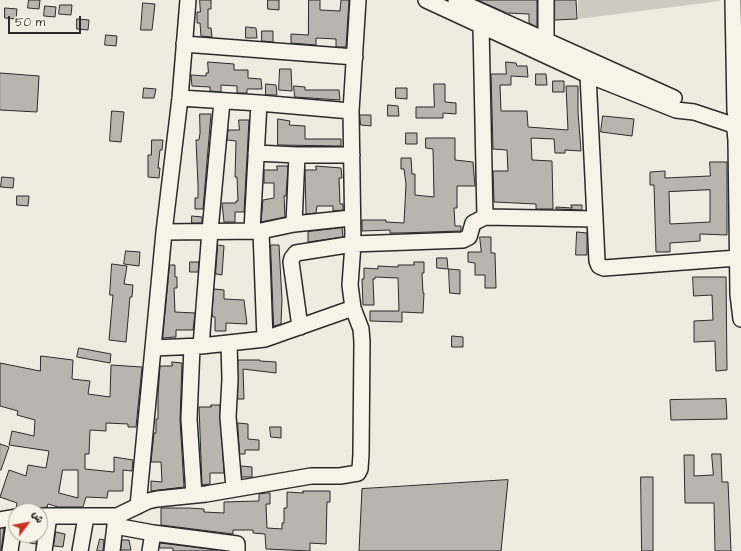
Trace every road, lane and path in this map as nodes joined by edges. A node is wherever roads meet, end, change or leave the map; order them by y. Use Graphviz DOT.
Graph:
graph roads {
  1 [pos="188,0"];
  2 [pos="358,0"];
  3 [pos="426,0"];
  4 [pos="456,0"];
  5 [pos="546,0"];
  6 [pos="733,0"];
  7 [pos="481,26"];
  8 [pos="546,42"];
  9 [pos="184,44"];
  10 [pos="355,57"];
  11 [pos="588,74"];
  12 [pos="180,98"];
  13 [pos="222,101"];
  14 [pos="259,103"];
  15 [pos="351,111"];
  16 [pos="694,112"];
  17 [pos="737,125"];
  18 [pos="256,153"];
  19 [pos="297,155"];
  20 [pos="352,155"];
  21 [pos="739,212"];
  22 [pos="486,217"];
  23 [pos="351,218"];
  24 [pos="595,219"];
  25 [pos="294,224"];
  26 [pos="256,230"];
  27 [pos="210,231"];
  28 [pos="164,232"];
  29 [pos="353,244"];
  30 [pos="738,258"];
  31 [pos="352,308"];
  32 [pos="741,318"];
  33 [pos="300,327"];
  34 [pos="265,339"];
  35 [pos="229,344"];
  36 [pos="196,347"];
  37 [pos="153,348"];
  38 [pos="234,488"];
  39 [pos="194,495"];
  40 [pos="138,506"];
  41 [pos="48,516"];
  42 [pos="86,517"];
  43 [pos="116,521"];
  44 [pos="153,533"];
  45 [pos="203,545"];
  46 [pos="80,551"];
  47 [pos="112,551"];
  48 [pos="150,551"];
  49 [pos="237,551"];
  1 -- 9 [label="street"];
  2 -- 10 [label="street"];
  3 -- 7 [label="street"];
  4 -- 8 [label="street"];
  5 -- 8 [label="street"];
  6 -- 17 [label="street"];
  7 -- 11 [label="street"];
  7 -- 22 [label="street"];
  8 -- 16 [label="street"];
  9 -- 10 [label="street"];
  9 -- 12 [label="street"];
  10 -- 15 [label="street"];
  11 -- 16 [label="street"];
  11 -- 24 [label="street"];
  12 -- 13 [label="street"];
  12 -- 28 [label="street"];
  13 -- 14 [label="street"];
  13 -- 27 [label="street"];
  14 -- 15 [label="street"];
  14 -- 18 [label="street"];
  15 -- 20 [label="street"];
  16 -- 17 [label="street"];
  17 -- 21 [label="street"];
  18 -- 19 [label="street"];
  18 -- 26 [label="street"];
  19 -- 20 [label="street"];
  19 -- 25 [label="street"];
  20 -- 23 [label="street"];
  21 -- 30 [label="street"];
  22 -- 24 [label="street"];
  22 -- 29 [label="street"];
  23 -- 25 [label="street"];
  23 -- 29 [label="street"];
  24 -- 30 [label="street"];
  25 -- 26 [label="street"];
  26 -- 27 [label="street"];
  26 -- 34 [label="street"];
  27 -- 28 [label="street"];
  27 -- 36 [label="street"];
  28 -- 37 [label="street"];
  29 -- 31 [label="street"];
  29 -- 33 [label="street"];
  30 -- 32 [label="street"];
  31 -- 33 [label="street"];
  31 -- 38 [label="street"];
  33 -- 34 [label="street"];
  34 -- 35 [label="street"];
  35 -- 36 [label="street"];
  35 -- 38 [label="street"];
  36 -- 37 [label="street"];
  36 -- 39 [label="street"];
  37 -- 40 [label="street"];
  38 -- 39 [label="street"];
  39 -- 40 [label="street"];
  40 -- 43 [label="street"];
  41 -- 42 [label="street"];
  42 -- 43 [label="street"];
  42 -- 46 [label="street"];
  43 -- 44 [label="street"];
  43 -- 47 [label="street"];
  44 -- 45 [label="street"];
  44 -- 48 [label="street"];
  45 -- 49 [label="street"];
}
